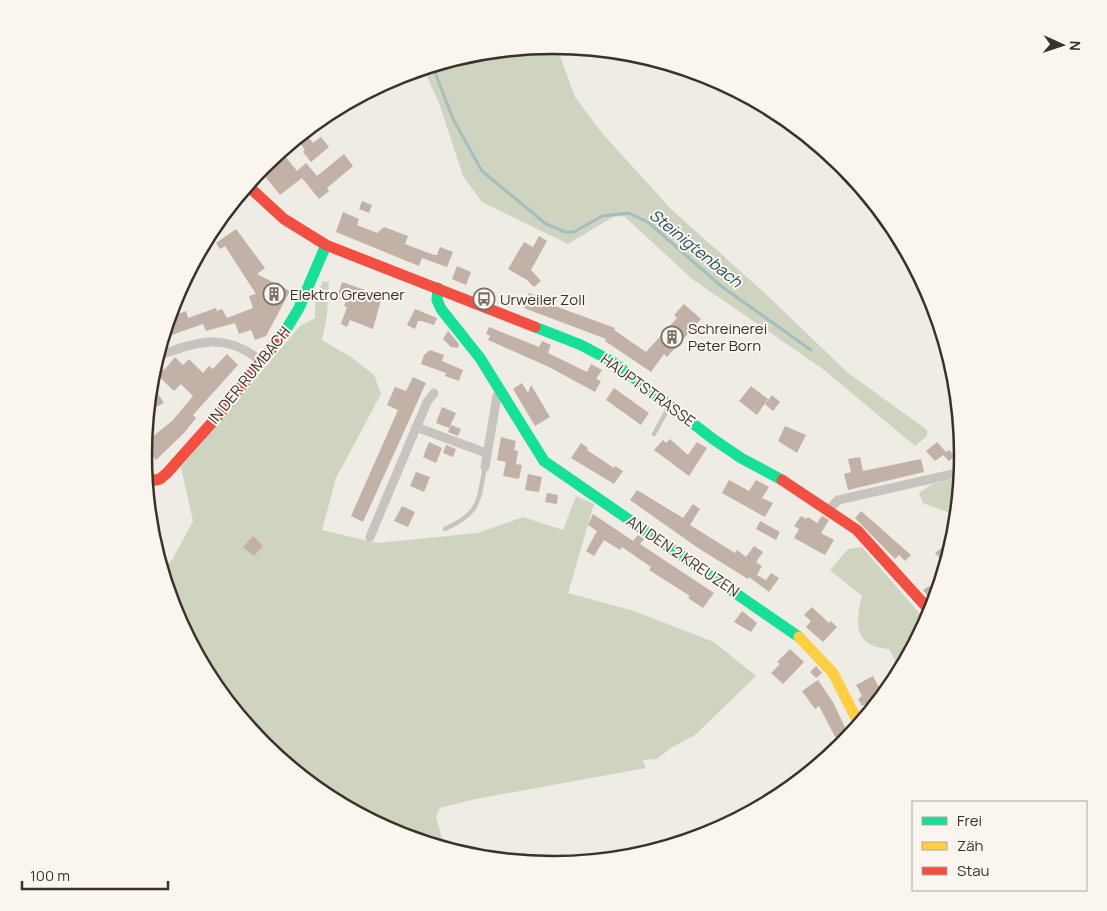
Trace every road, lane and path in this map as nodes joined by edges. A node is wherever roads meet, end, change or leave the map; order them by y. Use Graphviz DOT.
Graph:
graph roads {
  1 [pos="252,189"];
  2 [pos="326,245"];
  3 [pos="438,288"];
  4 [pos="165,354"];
  5 [pos="261,361"];
  6 [pos="501,390"];
  7 [pos="434,393"];
  8 [pos="670,405"];
  9 [pos="416,427"];
  10 [pos="654,434"];
  11 [pos="486,453"];
  12 [pos="485,467"];
  13 [pos="954,474"];
  14 [pos="153,481"];
  15 [pos="829,508"];
  16 [pos="445,529"];
  17 [pos="370,537"];
  18 [pos="926,606"];
  19 [pos="857,719"];
  1 -- 2 [label="street, HAUPTSTRASSE"];
  2 -- 3 [label="street, HAUPTSTRASSE"];
  2 -- 5 [label="street, IN DER RUMBACH"];
  3 -- 6 [label="street, AN DEN 2 KREUZEN"];
  3 -- 8 [label="street, HAUPTSTRASSE"];
  4 -- 5 [label="street"];
  5 -- 14 [label="street, IN DER RUMBACH"];
  6 -- 11 [label="street"];
  6 -- 19 [label="street, AN DEN 2 KREUZEN"];
  7 -- 9 [label="street"];
  8 -- 10 [label="lane"];
  8 -- 15 [label="street, HAUPTSTRASSE"];
  9 -- 11 [label="street"];
  9 -- 17 [label="street"];
  11 -- 12 [label="street"];
  12 -- 16 [label="lane"];
  13 -- 15 [label="street"];
  15 -- 18 [label="street, HAUPTSTRASSE"];
}
